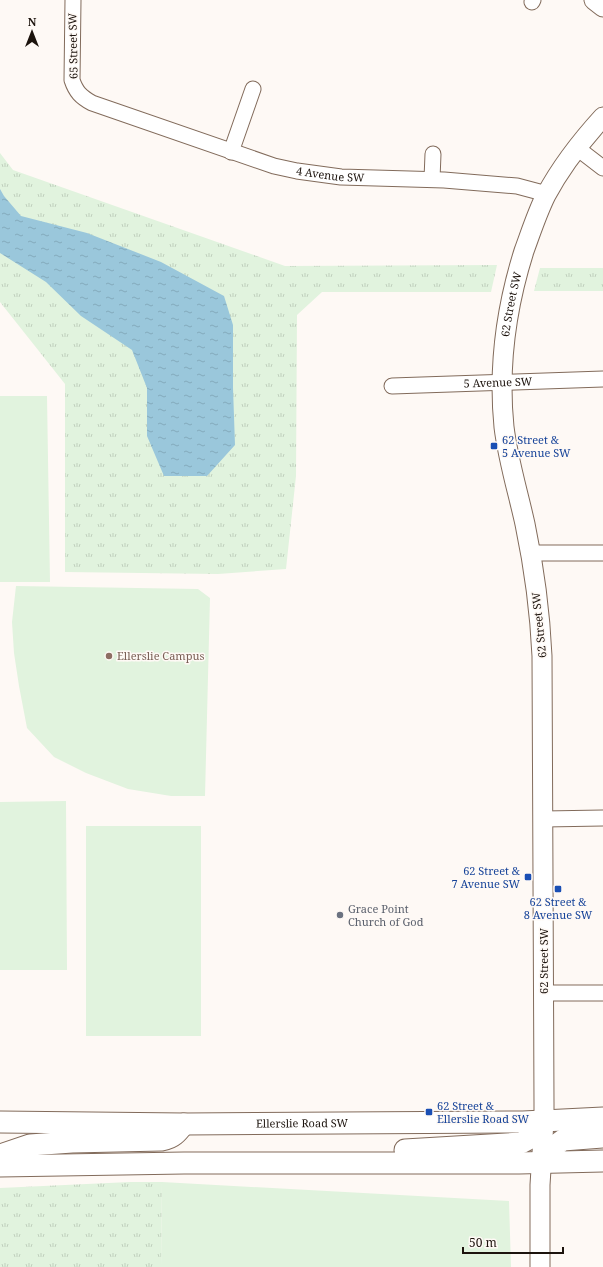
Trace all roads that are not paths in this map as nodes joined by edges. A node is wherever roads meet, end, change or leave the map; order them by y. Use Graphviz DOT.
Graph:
graph roads {
  1 [pos="73,0"];
  2 [pos="594,0"];
  3 [pos="603,7"];
  4 [pos="253,89"];
  5 [pos="77,92"];
  6 [pos="600,125"];
  7 [pos="577,148"];
  8 [pos="231,152"];
  9 [pos="432,154"];
  10 [pos="603,168"];
  11 [pos="432,179"];
  12 [pos="547,194"];
  13 [pos="603,379"];
  14 [pos="502,382"];
  15 [pos="392,386"];
  16 [pos="530,553"];
  17 [pos="603,553"];
  18 [pos="603,818"];
  19 [pos="544,819"];
  20 [pos="544,993"];
  21 [pos="603,993"];
  22 [pos="603,1118"];
  23 [pos="544,1121"];
  24 [pos="4,1123"];
  25 [pos="184,1124"];
  26 [pos="603,1137"];
  27 [pos="0,1155"];
  28 [pos="603,1160"];
  29 [pos="541,1162"];
  30 [pos="184,1163"];
  31 [pos="324,1164"];
  32 [pos="0,1166"];
  33 [pos="540,1267"];
  1 -- 5 [label="street, 65 Street SW"];
  2 -- 3 [label="street"];
  4 -- 8 [label="street"];
  5 -- 8 [label="street, 4 Avenue SW"];
  6 -- 7 [label="street, 62 Street SW"];
  7 -- 10 [label="street"];
  7 -- 12 [label="street, 62 Street SW"];
  8 -- 11 [label="street, 4 Avenue SW"];
  9 -- 11 [label="street"];
  11 -- 12 [label="street, 4 Avenue SW"];
  12 -- 14 [label="street, 62 Street SW"];
  13 -- 14 [label="street, 5 Avenue SW"];
  14 -- 15 [label="street, 5 Avenue SW"];
  14 -- 16 [label="street, 62 Street SW"];
  16 -- 17 [label="street"];
  16 -- 19 [label="street, 62 Street SW"];
  18 -- 19 [label="street"];
  19 -- 20 [label="street, 62 Street SW"];
  20 -- 21 [label="street"];
  20 -- 23 [label="street, 62 Street SW"];
  22 -- 23 [label="main road, Ellerslie Road SW"];
  23 -- 25 [label="main road, Ellerslie Road SW"];
  23 -- 29 [label="street, 62 Street SW"];
  23 -- 31 [label="main road"];
  24 -- 25 [label="main road, Ellerslie Road SW"];
  25 -- 27 [label="main road"];
  25 -- 30 [label="main road"];
  26 -- 29 [label="main road"];
  28 -- 29 [label="main road"];
  29 -- 31 [label="main road"];
  29 -- 33 [label="street, 62 Street SW"];
  30 -- 31 [label="main road"];
  30 -- 32 [label="main road"];
}
